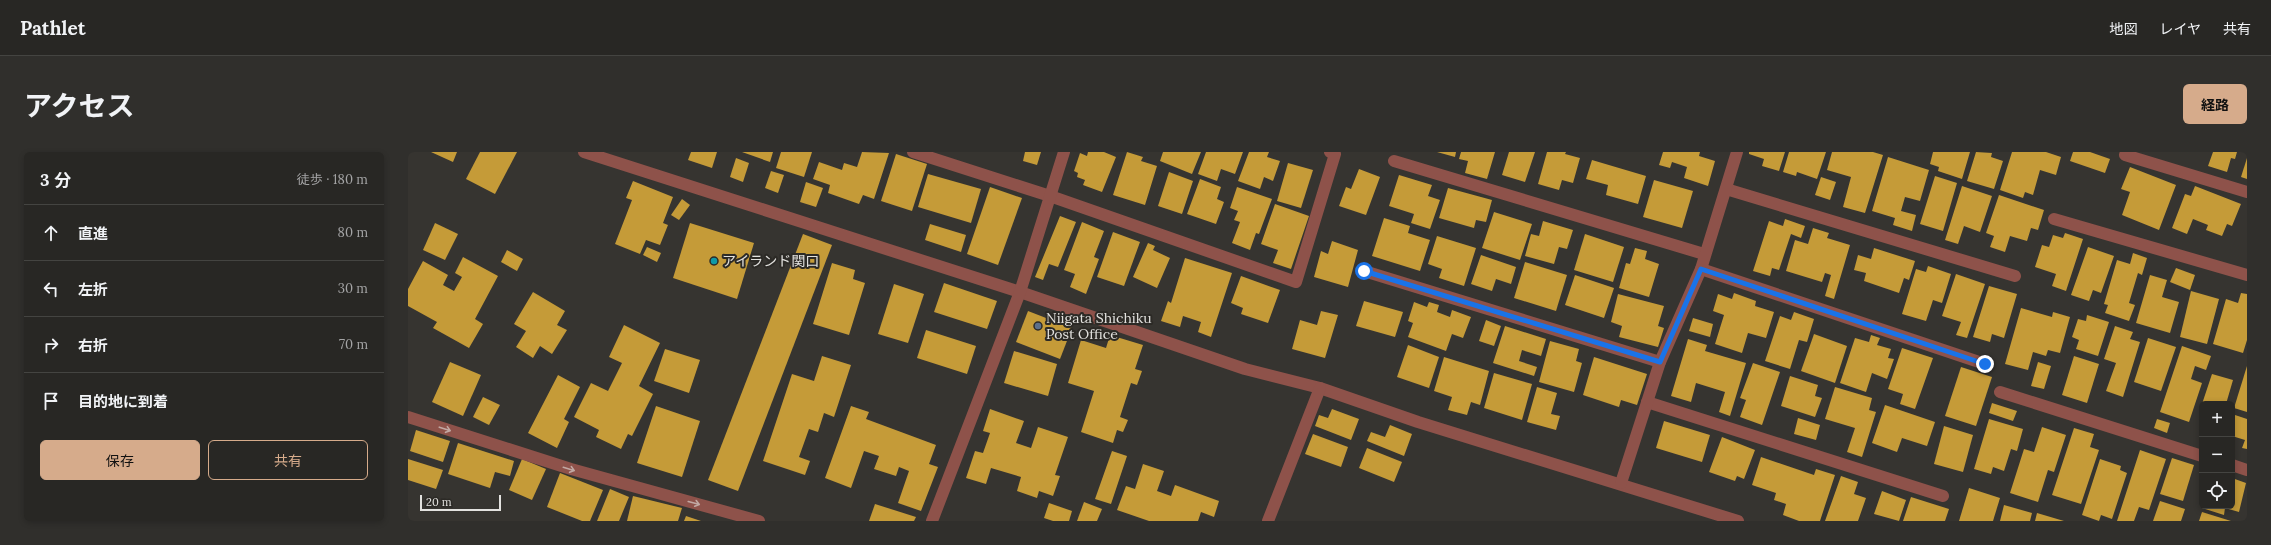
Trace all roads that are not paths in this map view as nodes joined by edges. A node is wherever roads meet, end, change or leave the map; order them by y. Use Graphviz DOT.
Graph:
graph roads {
  1 [pos="584,152"];
  2 [pos="913,152"];
  3 [pos="1064,152"];
  4 [pos="1330,152"];
  5 [pos="1737,152"];
  6 [pos="2125,155"];
  7 [pos="1394,161"];
  8 [pos="1726,188"];
  9 [pos="2247,192"];
  10 [pos="1050,196"];
  11 [pos="2054,219"];
  12 [pos="1704,254"];
  13 [pos="1701,269"];
  14 [pos="1364,271"];
  15 [pos="2247,275"];
  16 [pos="2015,276"];
  17 [pos="1020,292"];
  18 [pos="1660,362"];
  19 [pos="1985,364"];
  20 [pos="1320,388"];
  21 [pos="2000,392"];
  22 [pos="1647,402"];
  23 [pos="408,417"];
  24 [pos="2199,455"];
  25 [pos="2235,466"];
  26 [pos="2247,470"];
  27 [pos="1621,483"];
  28 [pos="1943,496"];
  29 [pos="759,521"];
  30 [pos="932,521"];
  31 [pos="1268,521"];
  32 [pos="1738,521"];
  1 -- 17 [label="street"];
  2 -- 10 [label="street"];
  3 -- 10 [label="street"];
  4 -- 10 [label="street"];
  5 -- 8 [label="street"];
  6 -- 9 [label="street"];
  7 -- 12 [label="street"];
  8 -- 12 [label="street"];
  8 -- 16 [label="street"];
  10 -- 17 [label="street"];
  11 -- 15 [label="street"];
  12 -- 13 [label="street"];
  13 -- 18 [label="street"];
  13 -- 19 [label="street"];
  14 -- 18 [label="street"];
  17 -- 20 [label="street"];
  17 -- 30 [label="street"];
  18 -- 22 [label="street"];
  20 -- 27 [label="street"];
  20 -- 31 [label="street"];
  21 -- 24 [label="street"];
  22 -- 27 [label="street"];
  22 -- 28 [label="street"];
  23 -- 29 [label="street, one-way"];
  25 -- 26 [label="street"];
  27 -- 32 [label="street"];
}
